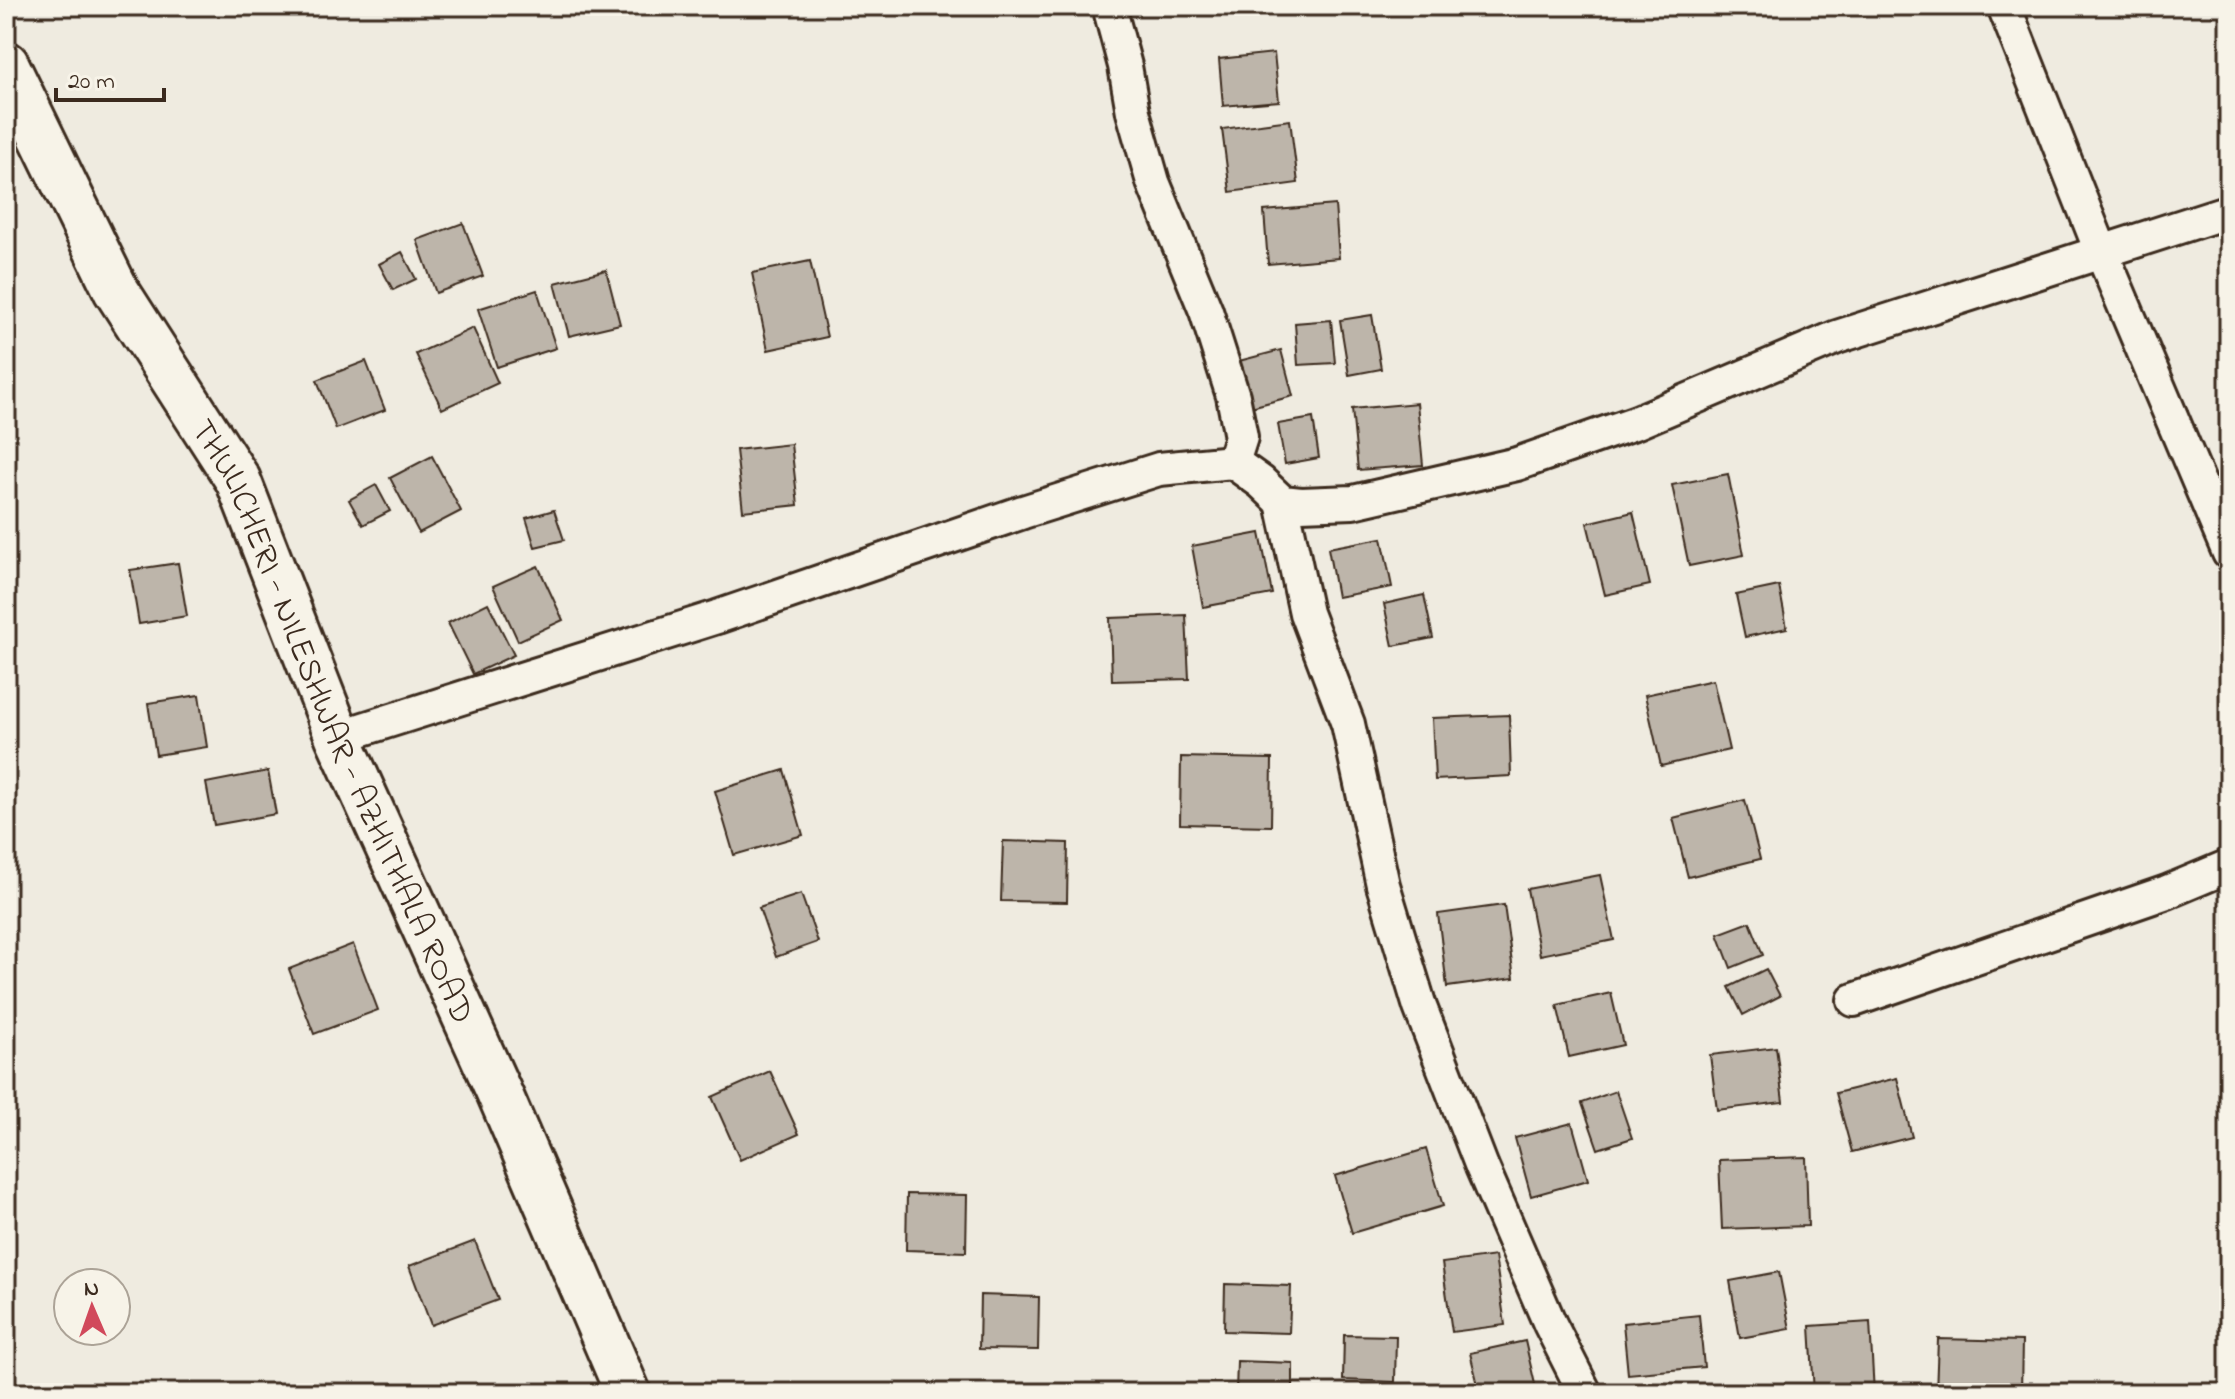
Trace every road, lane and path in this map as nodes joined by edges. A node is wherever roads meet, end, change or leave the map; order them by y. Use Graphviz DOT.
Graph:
graph roads {
  1 [pos="1109,6"];
  2 [pos="2004,6"];
  3 [pos="6,64"];
  4 [pos="2229,211"];
  5 [pos="2101,251"];
  6 [pos="1233,462"];
  7 [pos="1282,502"];
  8 [pos="2229,553"];
  9 [pos="338,737"];
  10 [pos="2229,866"];
  11 [pos="1854,1000"];
  12 [pos="628,1393"];
  13 [pos="1585,1393"];
  1 -- 6 [label="street"];
  2 -- 5 [label="street"];
  3 -- 9 [label="main road, THULICHERI - NILESHWAR - AZHITHALA ROAD"];
  4 -- 5 [label="street"];
  5 -- 7 [label="street"];
  5 -- 8 [label="street"];
  6 -- 7 [label="street"];
  6 -- 9 [label="street"];
  7 -- 13 [label="street"];
  9 -- 12 [label="main road, THULICHERI - NILESHWAR - AZHITHALA ROAD"];
  10 -- 11 [label="street"];
}
